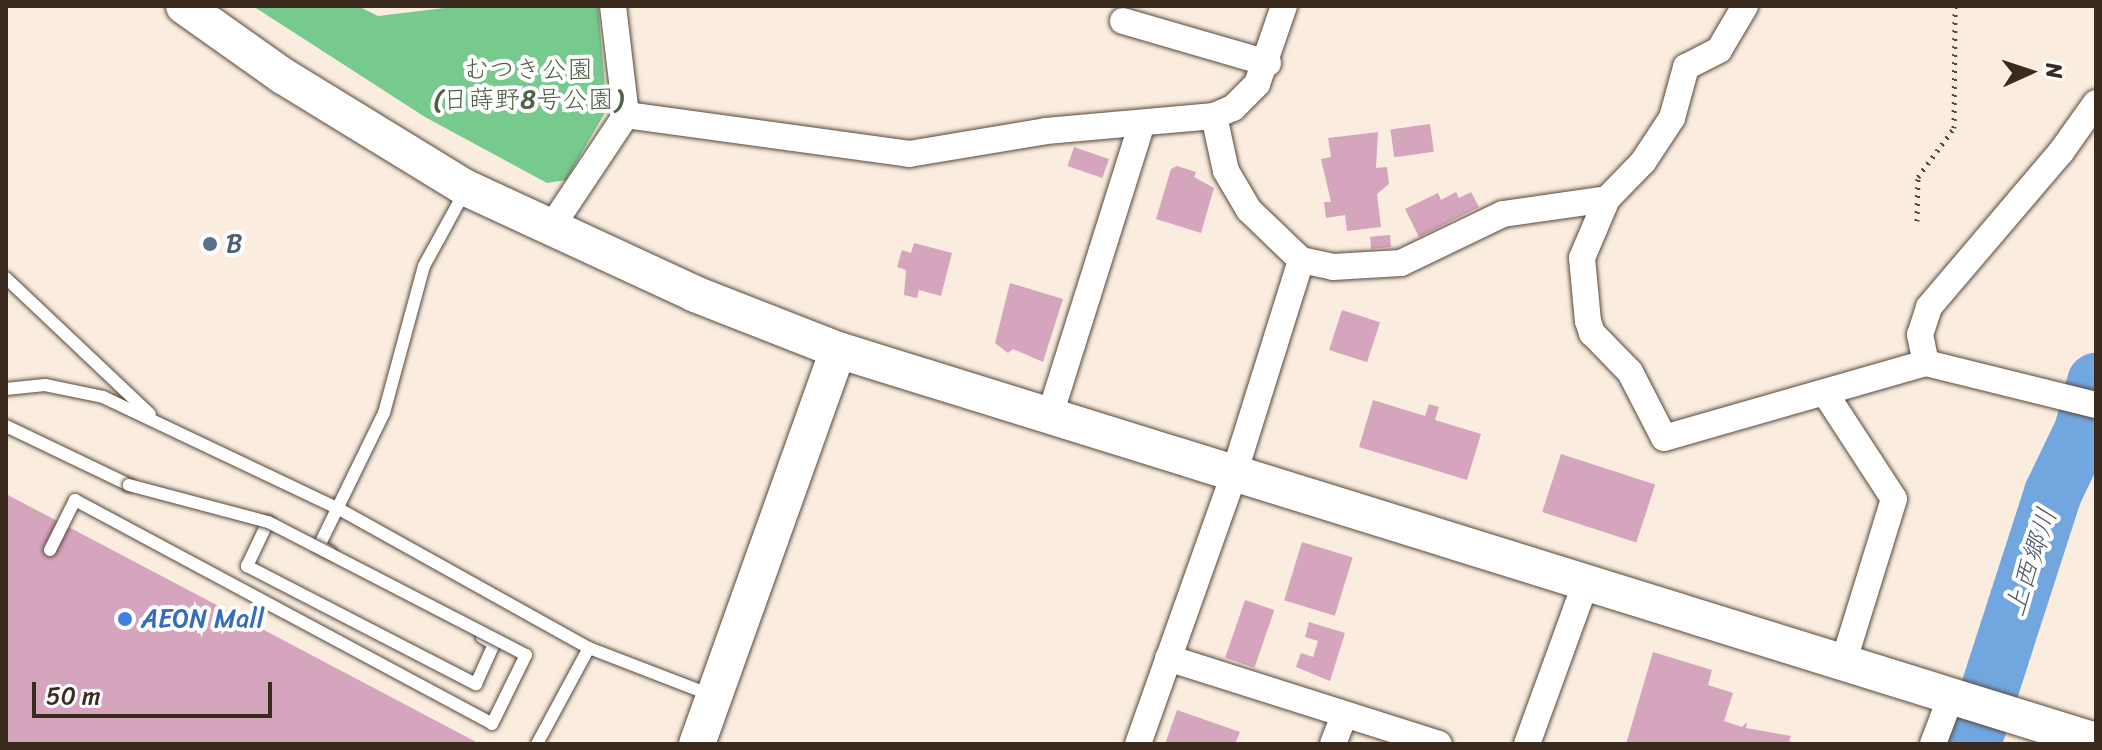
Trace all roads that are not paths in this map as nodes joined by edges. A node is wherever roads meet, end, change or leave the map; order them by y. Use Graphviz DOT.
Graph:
graph roads {
  1 [pos="184,6"];
  2 [pos="613,6"];
  3 [pos="1284,6"];
  4 [pos="1745,6"];
  5 [pos="1123,21"];
  6 [pos="1268,63"];
  7 [pos="2096,103"];
  8 [pos="626,115"];
  9 [pos="1214,116"];
  10 [pos="1141,126"];
  11 [pos="466,188"];
  12 [pos="1607,199"];
  13 [pos="550,229"];
  14 [pos="1301,260"];
  15 [pos="6,278"];
  16 [pos="838,350"];
  17 [pos="1926,363"];
  18 [pos="6,389"];
  19 [pos="1825,393"];
  20 [pos="2096,405"];
  21 [pos="1050,415"];
  22 [pos="158,421"];
  23 [pos="6,426"];
  24 [pos="1234,474"];
  25 [pos="339,509"];
  26 [pos="268,522"];
  27 [pos="50,550"];
  28 [pos="1585,585"];
  29 [pos="589,648"];
  30 [pos="1168,658"];
  31 [pos="1843,664"];
  32 [pos="714,696"];
  33 [pos="1960,699"];
  34 [pos="1344,715"];
  35 [pos="2079,736"];
  36 [pos="537,744"];
  37 [pos="697,744"];
  38 [pos="1138,744"];
  39 [pos="1333,744"];
  40 [pos="1439,744"];
  41 [pos="1527,744"];
  42 [pos="1933,744"];
  1 -- 11 [label="street"];
  2 -- 8 [label="street"];
  3 -- 6 [label="street"];
  4 -- 12 [label="street"];
  5 -- 6 [label="street"];
  6 -- 9 [label="street"];
  7 -- 17 [label="street"];
  8 -- 10 [label="street"];
  8 -- 13 [label="street"];
  9 -- 10 [label="street"];
  9 -- 14 [label="street"];
  10 -- 21 [label="street"];
  11 -- 13 [label="street"];
  11 -- 25 [label="lane"];
  12 -- 14 [label="street"];
  12 -- 19 [label="street"];
  13 -- 16 [label="street"];
  14 -- 24 [label="street"];
  15 -- 22 [label="lane"];
  16 -- 21 [label="street"];
  16 -- 32 [label="street"];
  17 -- 19 [label="street"];
  17 -- 20 [label="street"];
  18 -- 22 [label="lane"];
  19 -- 31 [label="street"];
  21 -- 24 [label="street"];
  22 -- 25 [label="lane"];
  23 -- 26 [label="lane, bridge"];
  24 -- 28 [label="street"];
  24 -- 30 [label="street"];
  25 -- 26 [label="lane"];
  25 -- 29 [label="lane"];
  26 -- 27 [label="lane, bridge"];
  28 -- 31 [label="street"];
  28 -- 41 [label="street"];
  29 -- 32 [label="lane"];
  29 -- 36 [label="lane"];
  30 -- 34 [label="street"];
  30 -- 38 [label="street"];
  31 -- 33 [label="street"];
  32 -- 37 [label="street"];
  33 -- 35 [label="street"];
  33 -- 42 [label="street"];
  34 -- 39 [label="street"];
  34 -- 40 [label="street"];
}
